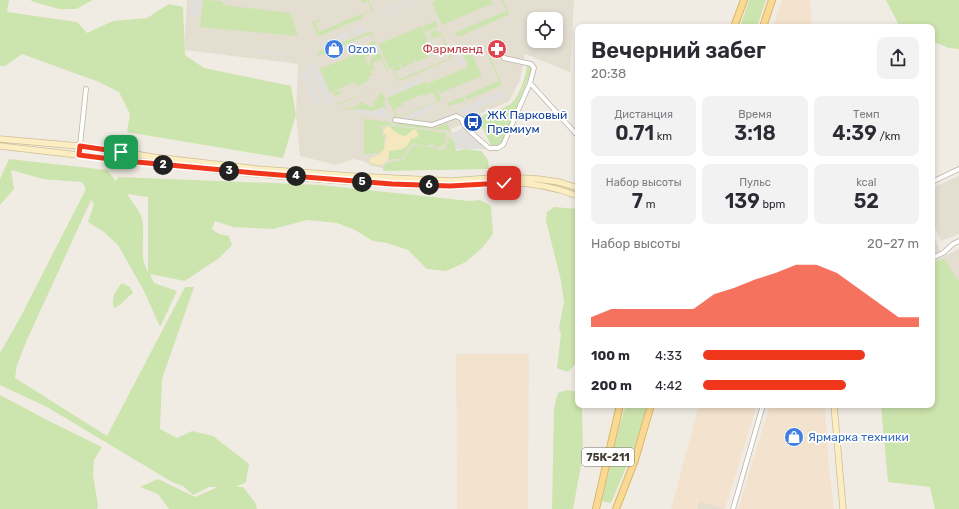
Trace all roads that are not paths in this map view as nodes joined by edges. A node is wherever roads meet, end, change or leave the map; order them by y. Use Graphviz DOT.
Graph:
graph roads {
  1 [pos="744,0"];
  2 [pos="772,0"];
  3 [pos="735,24"];
  4 [pos="765,24"];
  5 [pos="504,58"];
  6 [pos="530,83"];
  7 [pos="86,89"];
  8 [pos="395,120"];
  9 [pos="575,133"];
  10 [pos="0,139"];
  11 [pos="0,146"];
  12 [pos="80,146"];
  13 [pos="79,155"];
  14 [pos="959,169"];
  15 [pos="935,181"];
  16 [pos="575,187"];
  17 [pos="575,195"];
  18 [pos="959,241"];
  19 [pos="935,257"];
  20 [pos="619,408"];
  21 [pos="650,408"];
  22 [pos="762,408"];
  23 [pos="834,408"];
  24 [pos="596,509"];
  25 [pos="616,509"];
  26 [pos="733,509"];
  27 [pos="844,509"];
  1 -- 3 [label="main road"];
  2 -- 4 [label="main road"];
  5 -- 6 [label="street"];
  6 -- 8 [label="street"];
  6 -- 9 [label="street"];
  7 -- 12 [label="street"];
  10 -- 12 [label="main road"];
  11 -- 13 [label="main road"];
  12 -- 13 [label="street"];
  12 -- 16 [label="main road"];
  13 -- 17 [label="main road"];
  14 -- 15 [label="street"];
  18 -- 19 [label="street"];
  20 -- 24 [label="main road, 75К-211"];
  21 -- 25 [label="main road"];
  22 -- 26 [label="street"];
  23 -- 27 [label="main road"];
}
